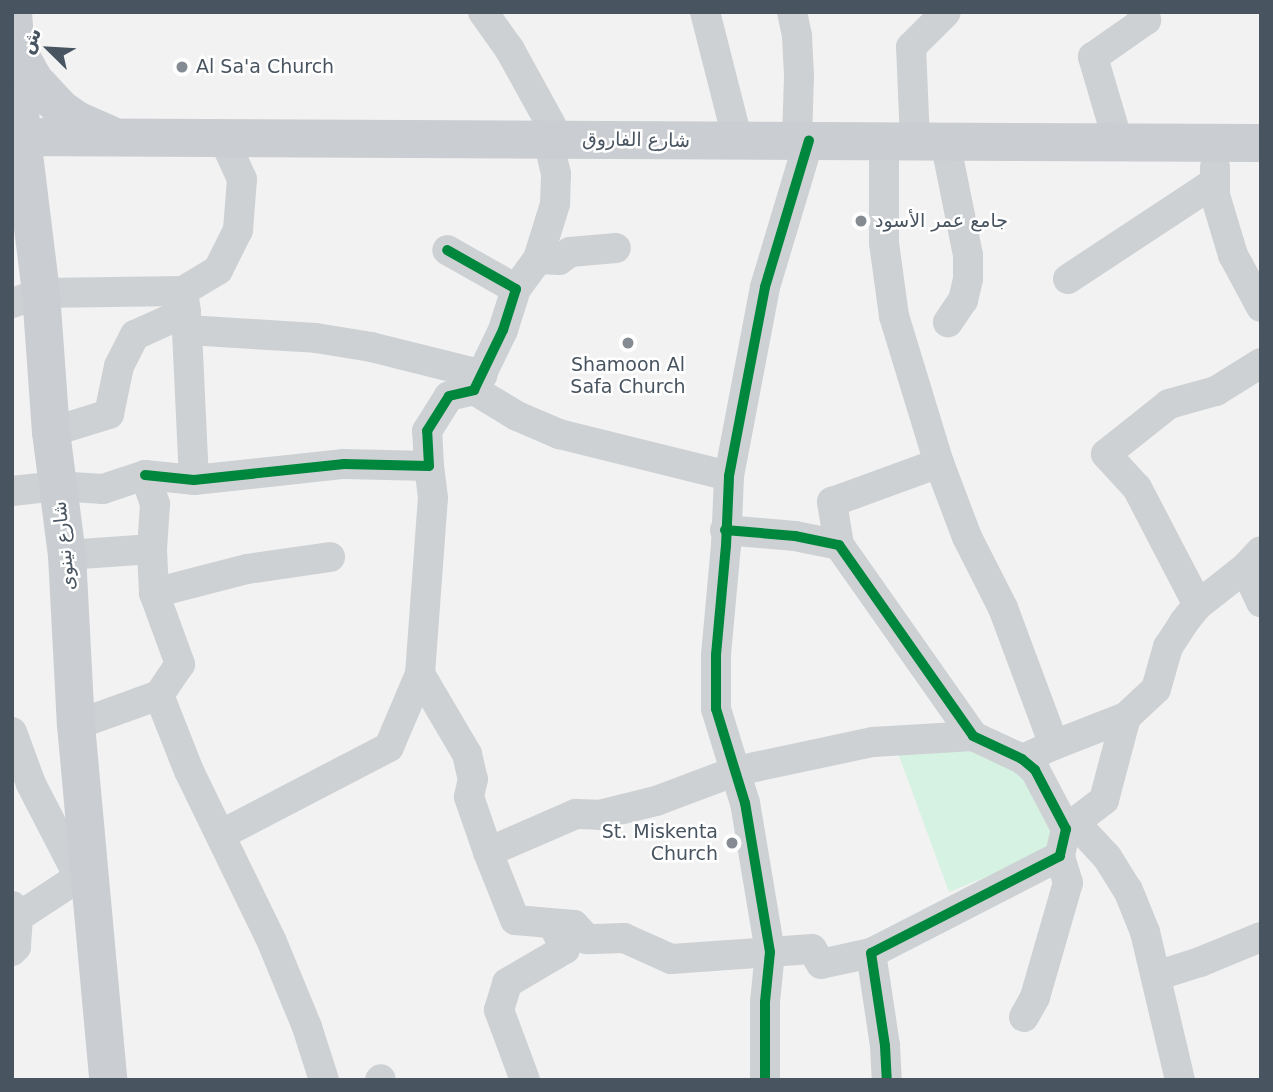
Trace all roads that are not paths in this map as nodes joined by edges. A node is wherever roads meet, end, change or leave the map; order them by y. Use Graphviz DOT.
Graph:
graph roads {
  1 [pos="483,12"];
  2 [pos="705,12"];
  3 [pos="792,12"];
  4 [pos="946,12"];
  5 [pos="1142,12"];
  6 [pos="14,29"];
  7 [pos="113,136"];
  8 [pos="222,136"];
  9 [pos="17,138"];
  10 [pos="553,138"];
  11 [pos="803,140"];
  12 [pos="738,141"];
  13 [pos="915,141"];
  14 [pos="1118,142"];
  15 [pos="1215,143"];
  16 [pos="1261,143"];
  17 [pos="1215,182"];
  18 [pos="616,248"];
  19 [pos="447,250"];
  20 [pos="538,259"];
  21 [pos="1068,279"];
  22 [pos="516,289"];
  23 [pos="27,298"];
  24 [pos="1261,307"];
  25 [pos="185,311"];
  26 [pos="948,323"];
  27 [pos="1261,363"];
  28 [pos="479,383"];
  29 [pos="51,432"];
  30 [pos="939,463"];
  31 [pos="429,466"];
  32 [pos="145,475"];
  33 [pos="729,476"];
  34 [pos="194,480"];
  35 [pos="57,486"];
  36 [pos="12,491"];
  37 [pos="725,530"];
  38 [pos="839,545"];
  39 [pos="152,549"];
  40 [pos="67,555"];
  41 [pos="330,557"];
  42 [pos="1253,560"];
  43 [pos="154,593"];
  44 [pos="1261,603"];
  45 [pos="1198,604"];
  46 [pos="419,674"];
  47 [pos="159,695"];
  48 [pos="1126,717"];
  49 [pos="76,725"];
  50 [pos="12,732"];
  51 [pos="972,736"];
  52 [pos="1054,745"];
  53 [pos="1022,760"];
  54 [pos="736,771"];
  55 [pos="21,787"];
  56 [pos="222,834"];
  57 [pos="1063,842"];
  58 [pos="488,852"];
  59 [pos="85,880"];
  60 [pos="15,911"];
  61 [pos="553,924"];
  62 [pos="1261,937"];
  63 [pos="12,951"];
  64 [pos="770,952"];
  65 [pos="871,953"];
  66 [pos="1156,976"];
  67 [pos="1024,1017"];
  68 [pos="108,1080"];
  69 [pos="324,1080"];
  70 [pos="525,1080"];
  71 [pos="765,1080"];
  72 [pos="887,1080"];
  73 [pos="1180,1080"];
  1 -- 10 [label="street"];
  2 -- 12 [label="street"];
  3 -- 11 [label="street"];
  4 -- 13 [label="street"];
  5 -- 14 [label="street"];
  6 -- 7 [label="main road"];
  6 -- 9 [label="main road, شارع نينوى"];
  7 -- 8 [label="main road, شارع الفاروق"];
  7 -- 9 [label="main road, شارع الفاروق"];
  8 -- 10 [label="main road, شارع الفاروق"];
  8 -- 25 [label="street"];
  9 -- 23 [label="main road, شارع نينوى"];
  10 -- 12 [label="main road, شارع الفاروق"];
  10 -- 20 [label="street"];
  11 -- 12 [label="main road, شارع الفاروق"];
  11 -- 13 [label="main road, شارع الفاروق"];
  11 -- 33 [label="street"];
  13 -- 14 [label="main road, شارع الفاروق"];
  13 -- 26 [label="street"];
  13 -- 30 [label="street"];
  14 -- 15 [label="main road, شارع الفاروق"];
  15 -- 16 [label="main road, شارع الفاروق"];
  15 -- 17 [label="street"];
  17 -- 21 [label="street"];
  17 -- 24 [label="street"];
  18 -- 20 [label="street"];
  19 -- 22 [label="street"];
  20 -- 22 [label="street"];
  22 -- 28 [label="street"];
  23 -- 25 [label="street"];
  23 -- 29 [label="main road, شارع نينوى"];
  25 -- 28 [label="street"];
  25 -- 29 [label="street"];
  25 -- 34 [label="street"];
  27 -- 45 [label="street"];
  28 -- 31 [label="street"];
  28 -- 33 [label="street"];
  29 -- 35 [label="main road, شارع نينوى"];
  30 -- 38 [label="street"];
  30 -- 52 [label="street"];
  31 -- 34 [label="street"];
  31 -- 46 [label="street"];
  32 -- 34 [label="street"];
  32 -- 35 [label="street"];
  32 -- 39 [label="street"];
  33 -- 37 [label="street"];
  35 -- 36 [label="street"];
  35 -- 40 [label="main road, شارع نينوى"];
  37 -- 38 [label="street"];
  37 -- 54 [label="street"];
  38 -- 51 [label="street"];
  39 -- 40 [label="street"];
  39 -- 43 [label="street"];
  40 -- 49 [label="main road, شارع نينوى"];
  41 -- 43 [label="street"];
  42 -- 44 [label="street"];
  42 -- 45 [label="street"];
  43 -- 47 [label="street"];
  45 -- 48 [label="street"];
  46 -- 56 [label="street"];
  46 -- 58 [label="street"];
  47 -- 49 [label="street"];
  47 -- 56 [label="street"];
  48 -- 52 [label="street"];
  48 -- 57 [label="street"];
  49 -- 59 [label="main road, شارع نينوى"];
  50 -- 55 [label="street"];
  51 -- 53 [label="street"];
  51 -- 54 [label="street"];
  52 -- 53 [label="street"];
  53 -- 57 [label="street"];
  54 -- 58 [label="street"];
  54 -- 64 [label="street"];
  55 -- 59 [label="street"];
  56 -- 69 [label="street"];
  57 -- 65 [label="street"];
  57 -- 66 [label="street"];
  57 -- 67 [label="street"];
  58 -- 61 [label="street"];
  59 -- 60 [label="street"];
  59 -- 68 [label="main road, شارع نينوى"];
  60 -- 63 [label="street"];
  61 -- 64 [label="street"];
  61 -- 70 [label="street"];
  62 -- 66 [label="street"];
  64 -- 65 [label="street"];
  64 -- 71 [label="street"];
  65 -- 72 [label="street"];
  66 -- 73 [label="street"];
}
